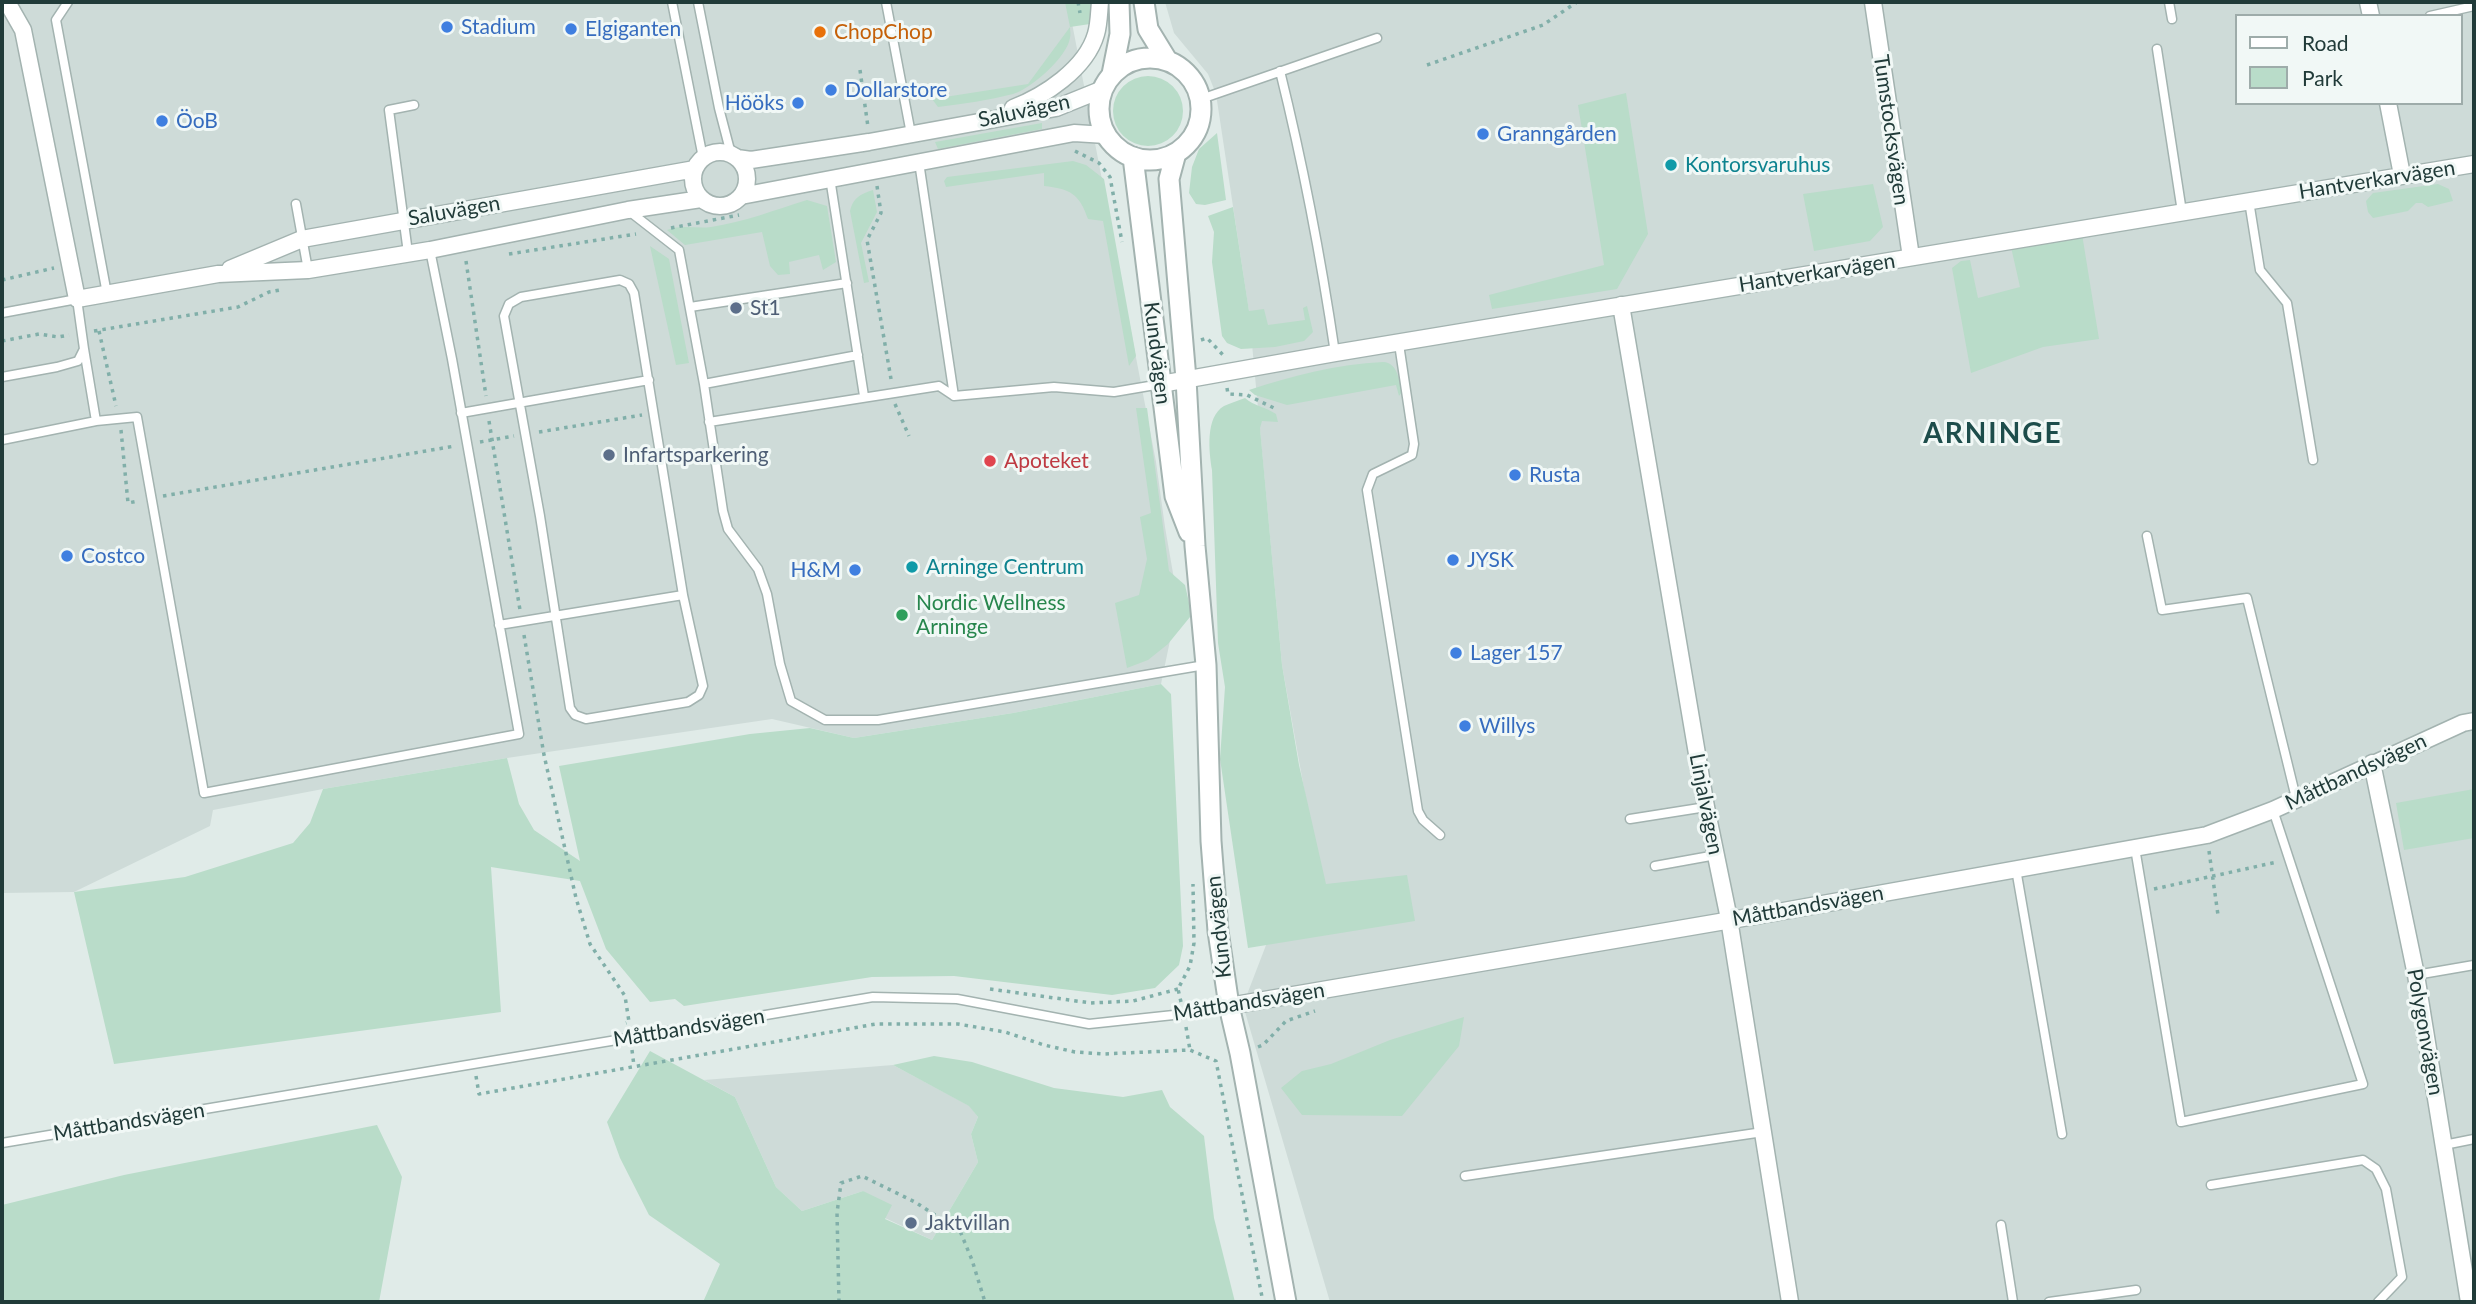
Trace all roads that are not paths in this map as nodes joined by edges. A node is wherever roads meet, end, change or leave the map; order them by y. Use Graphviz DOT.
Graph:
graph roads {
  1 [pos="7,2"];
  2 [pos="68,2"];
  3 [pos="672,2"];
  4 [pos="698,2"];
  5 [pos="886,2"];
  6 [pos="1100,2"];
  7 [pos="1119,2"];
  8 [pos="1144,2"];
  9 [pos="1873,2"];
  10 [pos="2169,2"];
  11 [pos="2474,6"];
  12 [pos="2439,14"];
  13 [pos="2172,19"];
  14 [pos="1377,38"];
  15 [pos="2157,49"];
  16 [pos="1167,60"];
  17 [pos="1280,71"];
  18 [pos="1107,82"];
  19 [pos="1200,99"];
  20 [pos="414,104"];
  21 [pos="2388,105"];
  22 [pos="978,121"];
  23 [pos="911,134"];
  24 [pos="1106,135"];
  25 [pos="1176,153"];
  26 [pos="734,156"];
  27 [pos="1133,157"];
  28 [pos="919,162"];
  29 [pos="699,164"];
  30 [pos="2474,164"];
  31 [pos="2402,175"];
  32 [pos="830,178"];
  33 [pos="741,196"];
  34 [pos="701,199"];
  35 [pos="2249,201"];
  36 [pos="296,204"];
  37 [pos="628,210"];
  38 [pos="2182,212"];
  39 [pos="404,220"];
  40 [pos="302,239"];
  41 [pos="408,253"];
  42 [pos="431,257"];
  43 [pos="1910,257"];
  44 [pos="308,270"];
  45 [pos="218,274"];
  46 [pos="847,283"];
  47 [pos="107,294"];
  48 [pos="76,299"];
  49 [pos="1621,305"];
  50 [pos="690,307"];
  51 [pos="2,313"];
  52 [pos="1399,344"];
  53 [pos="84,349"];
  54 [pos="1335,353"];
  55 [pos="858,355"];
  56 [pos="2,377"];
  57 [pos="1186,379"];
  58 [pos="649,380"];
  59 [pos="704,384"];
  60 [pos="1161,384"];
  61 [pos="864,396"];
  62 [pos="954,396"];
  63 [pos="520,403"];
  64 [pos="461,413"];
  65 [pos="96,421"];
  66 [pos="709,422"];
  67 [pos="2,440"];
  68 [pos="2313,460"];
  69 [pos="2147,536"];
  70 [pos="1195,546"];
  71 [pos="683,595"];
  72 [pos="555,616"];
  73 [pos="499,625"];
  74 [pos="1206,665"];
  75 [pos="2474,721"];
  76 [pos="2372,763"];
  77 [pos="2296,798"];
  78 [pos="1706,807"];
  79 [pos="2273,810"];
  80 [pos="1630,819"];
  81 [pos="1440,835"];
  82 [pos="2135,848"];
  83 [pos="1716,855"];
  84 [pos="1655,866"];
  85 [pos="2016,869"];
  86 [pos="1729,919"];
  87 [pos="2474,965"];
  88 [pos="2416,975"];
  89 [pos="1228,1006"];
  90 [pos="1763,1132"];
  91 [pos="2062,1135"];
  92 [pos="2474,1139"];
  93 [pos="2,1143"];
  94 [pos="2444,1145"];
  95 [pos="1465,1176"];
  96 [pos="2211,1185"];
  97 [pos="2001,1225"];
  98 [pos="2136,1290"];
  99 [pos="1286,1302"];
  100 [pos="1790,1302"];
  101 [pos="2013,1302"];
  102 [pos="2049,1302"];
  103 [pos="2378,1302"];
  104 [pos="2469,1302"];
  1 -- 48 [label="street"];
  2 -- 47 [label="lane"];
  3 -- 29 [label="lane"];
  4 -- 26 [label="lane"];
  5 -- 23 [label="lane"];
  6 -- 22 [label="street"];
  7 -- 18 [label="street"];
  8 -- 16 [label="street"];
  9 -- 43 [label="street, Tumstocksvägen"];
  10 -- 13 [label="lane"];
  11 -- 12 [label="lane"];
  14 -- 17 [label="lane"];
  15 -- 38 [label="lane"];
  16 -- 18 [label="street"];
  16 -- 19 [label="street"];
  17 -- 19 [label="lane"];
  17 -- 54 [label="lane"];
  18 -- 22 [label="street, Saluvägen"];
  18 -- 24 [label="street"];
  19 -- 25 [label="street"];
  20 -- 39 [label="lane"];
  21 -- 31 [label="street"];
  22 -- 23 [label="street, Saluvägen"];
  23 -- 26 [label="street, Saluvägen"];
  24 -- 27 [label="street"];
  24 -- 28 [label="street, Saluvägen"];
  25 -- 27 [label="street"];
  25 -- 57 [label="street, Kundvägen"];
  26 -- 29 [label="street, Saluvägen"];
  26 -- 33 [label="street"];
  27 -- 60 [label="street, Kundvägen"];
  28 -- 32 [label="street, Saluvägen"];
  28 -- 62 [label="lane"];
  29 -- 34 [label="street"];
  29 -- 39 [label="street, Saluvägen"];
  30 -- 31 [label="street, Hantverkarvägen"];
  31 -- 35 [label="street, Hantverkarvägen"];
  32 -- 33 [label="street, Saluvägen"];
  32 -- 46 [label="lane"];
  33 -- 34 [label="street, Saluvägen"];
  34 -- 37 [label="street, Saluvägen"];
  35 -- 38 [label="street, Hantverkarvägen"];
  35 -- 68 [label="lane"];
  36 -- 40 [label="lane"];
  37 -- 42 [label="street, Saluvägen"];
  37 -- 50 [label="lane"];
  38 -- 43 [label="street, Hantverkarvägen"];
  39 -- 40 [label="street, Saluvägen"];
  39 -- 41 [label="lane"];
  40 -- 44 [label="lane"];
  40 -- 45 [label="street, Saluvägen"];
  41 -- 42 [label="street, Saluvägen"];
  41 -- 44 [label="street, Saluvägen"];
  42 -- 64 [label="lane"];
  43 -- 49 [label="street, Hantverkarvägen"];
  44 -- 45 [label="street, Saluvägen"];
  45 -- 47 [label="street, Saluvägen"];
  46 -- 50 [label="lane"];
  46 -- 55 [label="lane"];
  47 -- 48 [label="street, Saluvägen"];
  48 -- 51 [label="lane"];
  48 -- 53 [label="lane"];
  49 -- 52 [label="street, Hantverkarvägen"];
  49 -- 78 [label="street, Linjalvägen"];
  50 -- 59 [label="lane"];
  52 -- 54 [label="street, Hantverkarvägen"];
  52 -- 81 [label="lane"];
  53 -- 56 [label="lane"];
  53 -- 65 [label="lane"];
  54 -- 57 [label="street, Hantverkarvägen"];
  55 -- 59 [label="lane"];
  55 -- 61 [label="lane"];
  57 -- 60 [label="street, Hantverkarvägen"];
  57 -- 70 [label="street, Kundvägen"];
  58 -- 63 [label="lane"];
  58 -- 63 [label="lane"];
  58 -- 71 [label="lane"];
  59 -- 66 [label="lane"];
  60 -- 62 [label="lane"];
  60 -- 70 [label="street, Kundvägen"];
  61 -- 62 [label="lane"];
  61 -- 66 [label="lane"];
  63 -- 64 [label="lane"];
  63 -- 72 [label="lane"];
  64 -- 73 [label="lane"];
  65 -- 67 [label="lane"];
  65 -- 73 [label="lane"];
  66 -- 74 [label="lane"];
  69 -- 77 [label="lane"];
  70 -- 74 [label="street, Kundvägen"];
  71 -- 72 [label="lane"];
  71 -- 72 [label="lane"];
  72 -- 73 [label="lane"];
  74 -- 89 [label="street, Kundvägen"];
  75 -- 76 [label="street, Måttbandsvägen"];
  76 -- 77 [label="street, Måttbandsvägen"];
  76 -- 88 [label="street, Polygonvägen"];
  77 -- 79 [label="street, Måttbandsvägen"];
  78 -- 80 [label="lane"];
  78 -- 83 [label="street, Linjalvägen"];
  79 -- 82 [label="street, Måttbandsvägen"];
  79 -- 82 [label="lane"];
  82 -- 85 [label="street, Måttbandsvägen"];
  83 -- 84 [label="lane"];
  83 -- 86 [label="street, Linjalvägen"];
  85 -- 86 [label="street, Måttbandsvägen"];
  85 -- 91 [label="lane"];
  86 -- 89 [label="street, Måttbandsvägen"];
  86 -- 90 [label="street, Linjalvägen"];
  87 -- 88 [label="lane"];
  88 -- 94 [label="street, Polygonvägen"];
  89 -- 93 [label="lane, Måttbandsvägen"];
  89 -- 99 [label="street, Kundvägen"];
  90 -- 95 [label="lane"];
  90 -- 100 [label="street, Linjalvägen"];
  92 -- 94 [label="lane"];
  94 -- 104 [label="street, Polygonvägen"];
  96 -- 103 [label="lane"];
  97 -- 101 [label="lane"];
  98 -- 102 [label="lane"];
}
